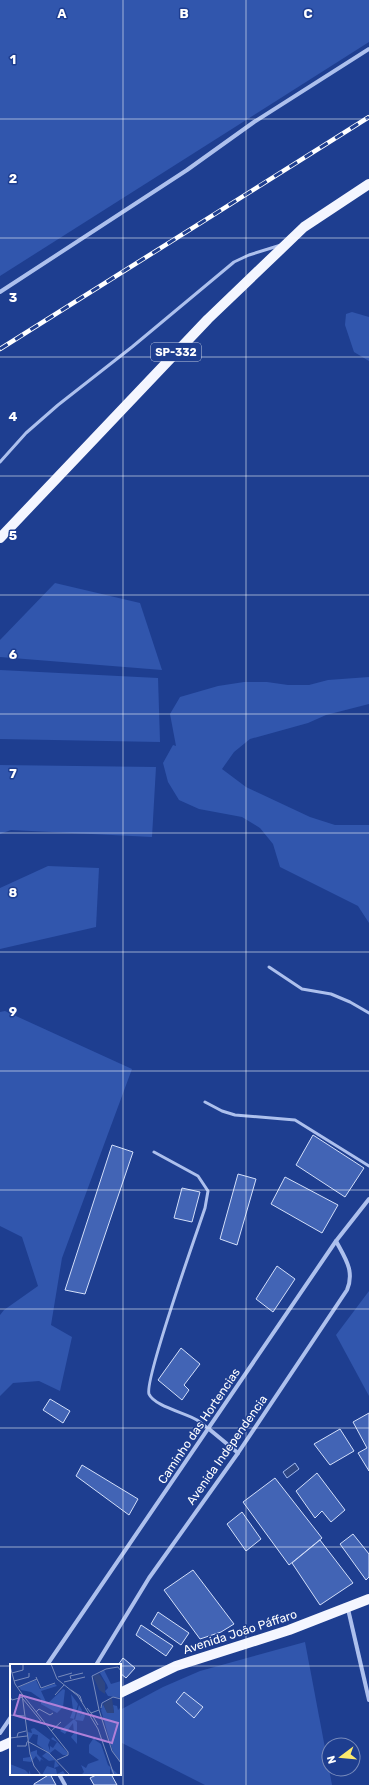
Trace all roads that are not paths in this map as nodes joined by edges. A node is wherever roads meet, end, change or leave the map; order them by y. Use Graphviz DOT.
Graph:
graph roads {
  1 [pos="369,49"];
  2 [pos="369,184"];
  3 [pos="289,242"];
  4 [pos="0,292"];
  5 [pos="0,462"];
  6 [pos="0,538"];
  7 [pos="269,967"];
  8 [pos="369,1013"];
  9 [pos="205,1102"];
  10 [pos="154,1152"];
  11 [pos="369,1166"];
  12 [pos="369,1199"];
  13 [pos="336,1241"];
  14 [pos="209,1429"];
  15 [pos="238,1453"];
  16 [pos="369,1599"];
  17 [pos="348,1607"];
  18 [pos="48,1664"];
  19 [pos="97,1664"];
  20 [pos="121,1692"];
  21 [pos="369,1700"];
  22 [pos="10,1718"];
  23 [pos="0,1733"];
  24 [pos="10,1742"];
  25 [pos="0,1747"];
  26 [pos="60,1775"];
  27 [pos="65,1785"];
  1 -- 4 [label="street"];
  2 -- 3 [label="main road, SP-332"];
  3 -- 5 [label="lane"];
  3 -- 6 [label="main road, SP-332"];
  7 -- 8 [label="lane"];
  9 -- 11 [label="lane"];
  10 -- 14 [label="lane"];
  12 -- 13 [label="street, Caminho das Hortencias"];
  13 -- 14 [label="street, Caminho das Hortencias"];
  13 -- 15 [label="street, Avenida Independencia"];
  14 -- 15 [label="street"];
  14 -- 18 [label="street, Caminho das Hortencias"];
  15 -- 19 [label="street, Avenida Independencia"];
  16 -- 17 [label="main road, Avenida João Páffaro"];
  17 -- 20 [label="main road, Avenida João Páffaro"];
  17 -- 21 [label="street"];
  22 -- 23 [label="street"];
  24 -- 25 [label="main road"];
  26 -- 27 [label="street"];
}
